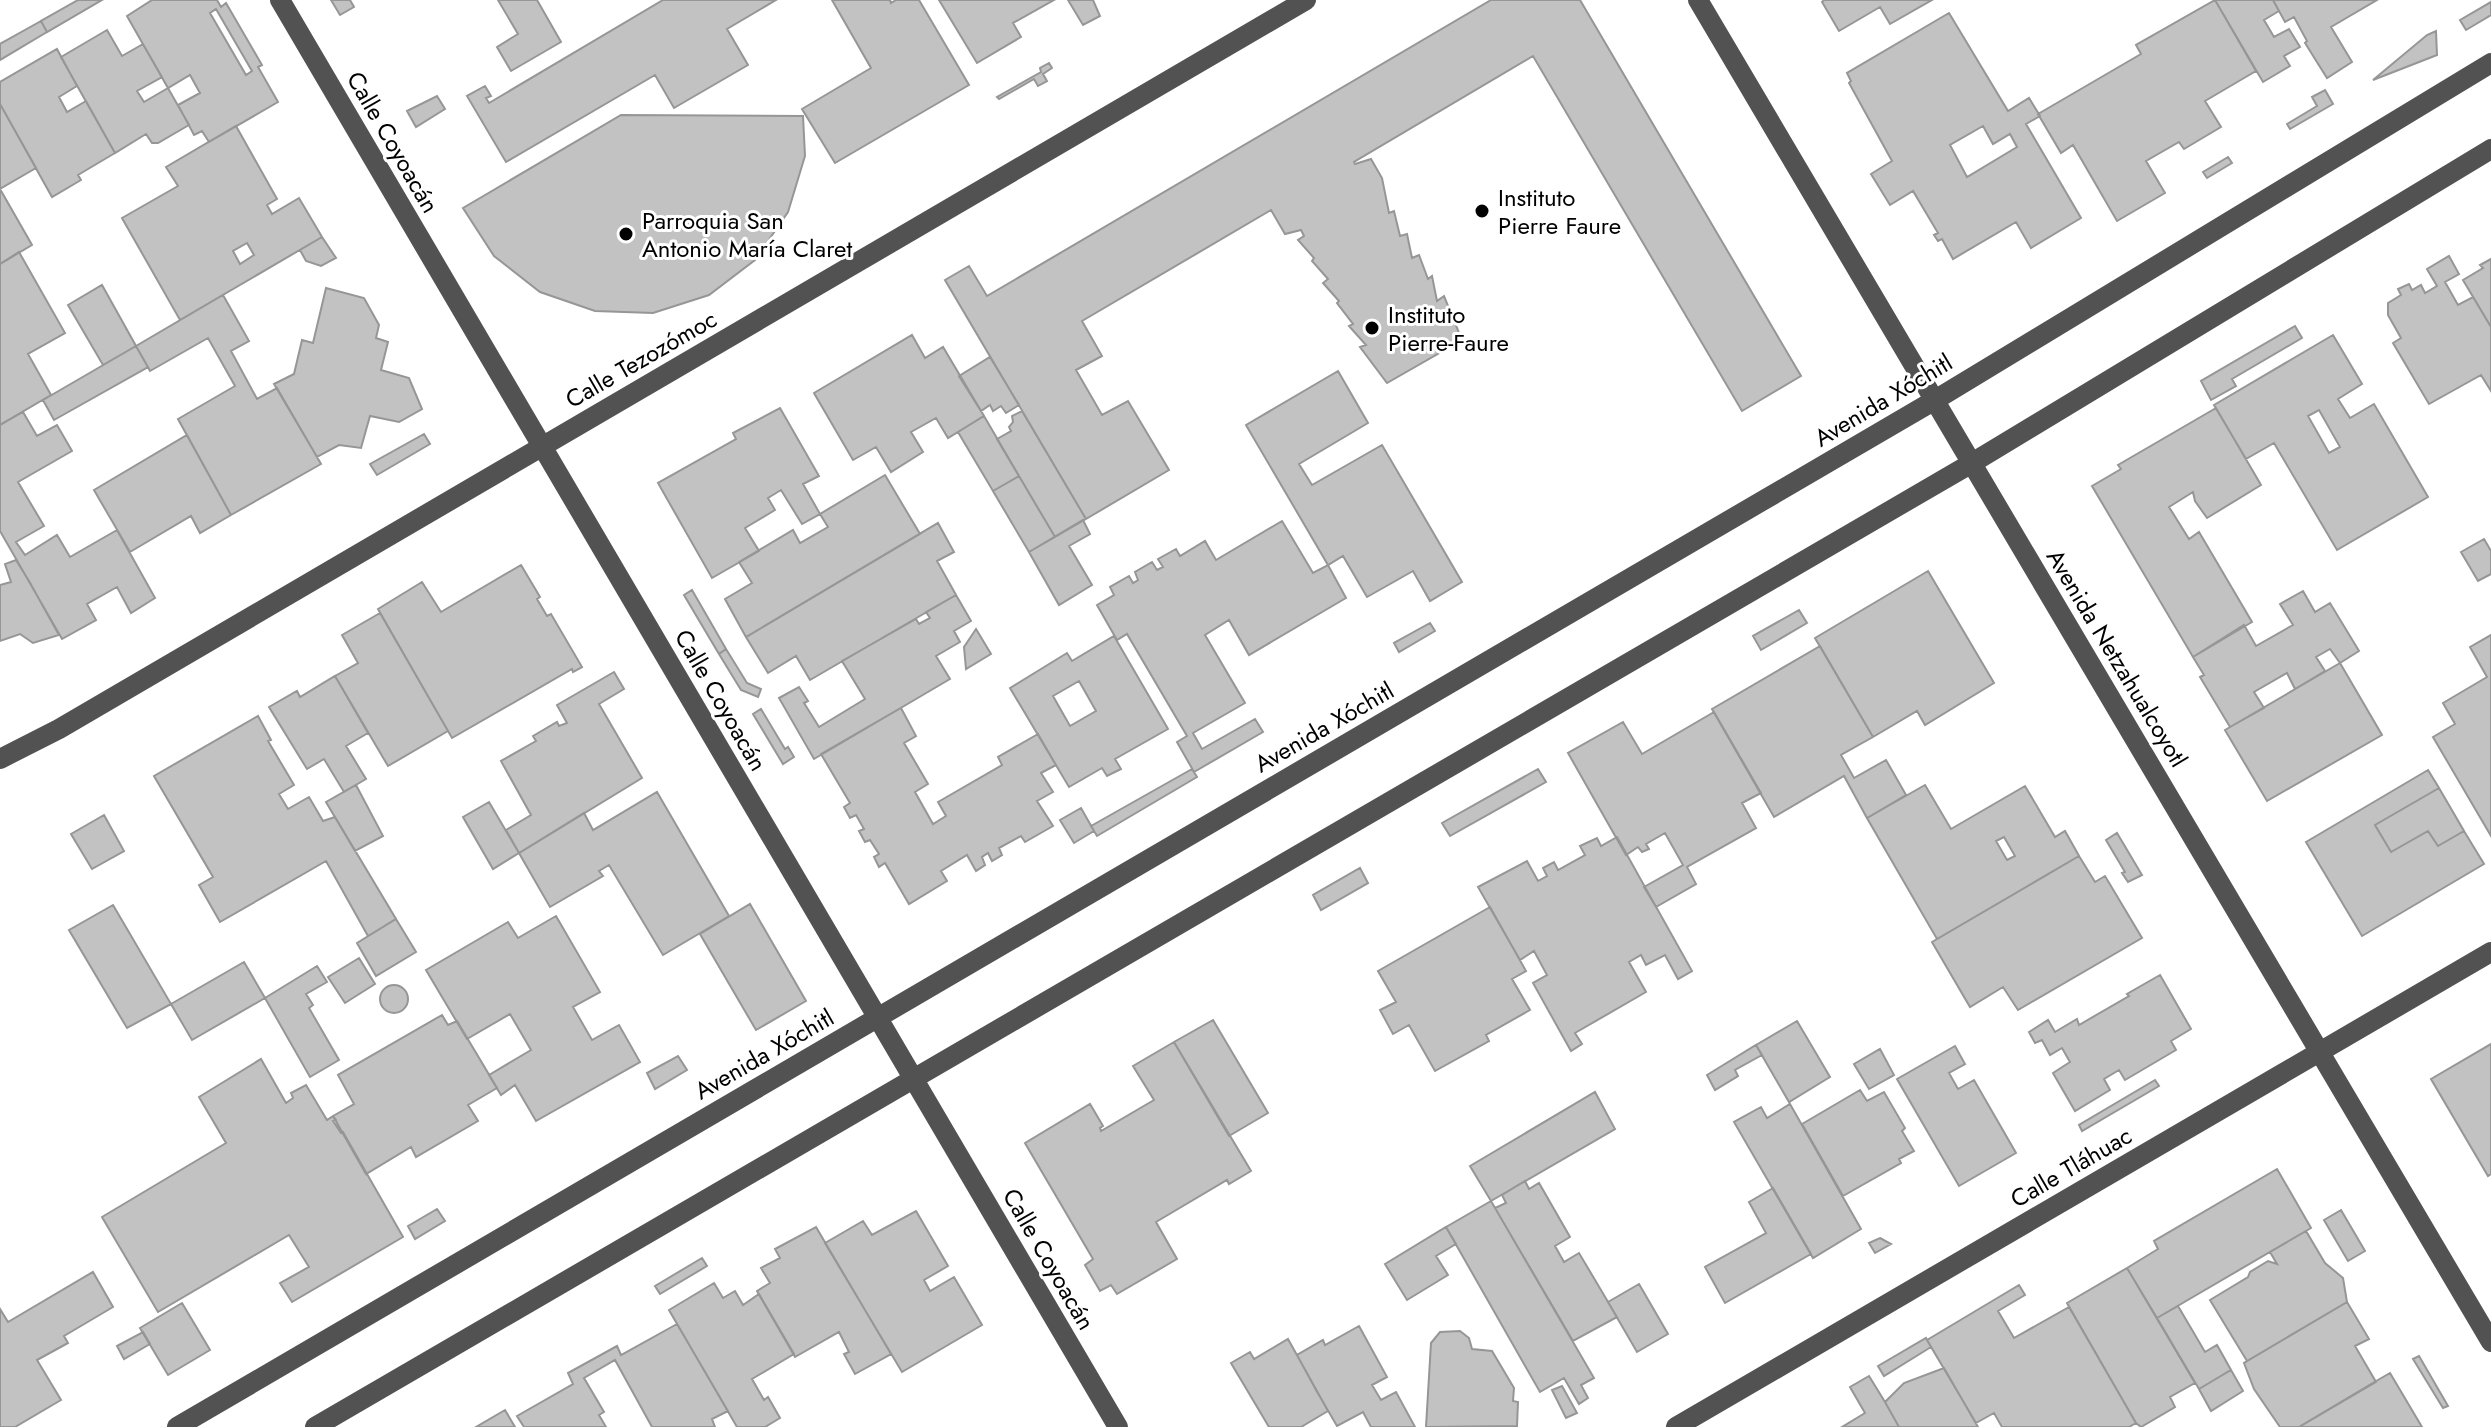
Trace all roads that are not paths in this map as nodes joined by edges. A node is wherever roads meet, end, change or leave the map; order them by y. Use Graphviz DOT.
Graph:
graph roads {
  1 [pos="280,0"];
  2 [pos="1306,0"];
  3 [pos="1698,0"];
  4 [pos="2491,63"];
  5 [pos="2491,149"];
  6 [pos="1935,400"];
  7 [pos="542,447"];
  8 [pos="1972,463"];
  9 [pos="0,759"];
  10 [pos="2491,952"];
  11 [pos="877,1018"];
  12 [pos="2320,1053"];
  13 [pos="913,1079"];
  14 [pos="2491,1342"];
  15 [pos="177,1427"];
  16 [pos="315,1427"];
  17 [pos="1118,1427"];
  18 [pos="1676,1427"];
  1 -- 7 [label="street, Calle Coyoacán"];
  2 -- 7 [label="street, Calle Tezozómoc"];
  3 -- 6 [label="street, Avenida Netzahualcoyotl"];
  4 -- 6 [label="street, Avenida Xóchitl"];
  5 -- 8 [label="street"];
  6 -- 8 [label="street, Avenida Netzahualcoyotl"];
  6 -- 11 [label="street, Avenida Xóchitl"];
  7 -- 9 [label="street, Calle Tezozómoc"];
  7 -- 11 [label="street, Calle Coyoacán"];
  8 -- 12 [label="street, Avenida Netzahualcoyotl"];
  8 -- 13 [label="street"];
  10 -- 12 [label="street, Calle Tláhuac"];
  11 -- 13 [label="street, Calle Coyoacán"];
  11 -- 15 [label="street, Avenida Xóchitl"];
  12 -- 14 [label="street, Avenida Netzahualcoyotl"];
  12 -- 18 [label="street, Calle Tláhuac"];
  13 -- 16 [label="street"];
  13 -- 17 [label="street, Calle Coyoacán"];
}
